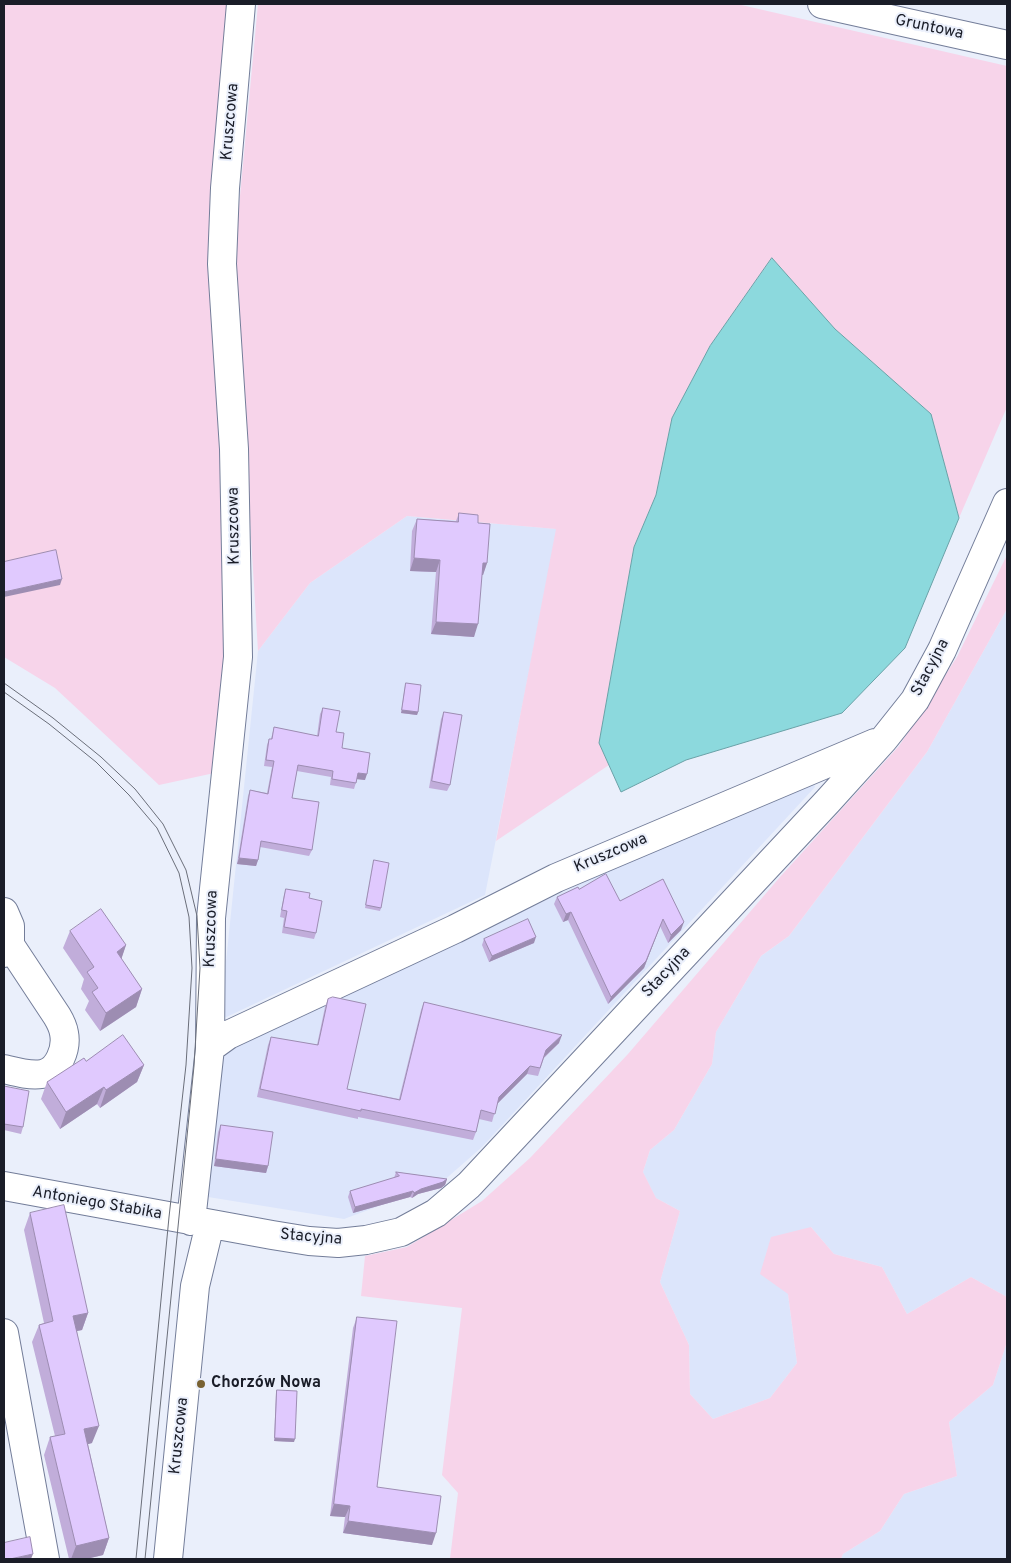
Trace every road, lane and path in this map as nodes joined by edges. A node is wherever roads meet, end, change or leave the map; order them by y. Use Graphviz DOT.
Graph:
graph roads {
  1 [pos="241,4"];
  2 [pos="822,4"];
  3 [pos="1007,45"];
  4 [pos="1007,503"];
  5 [pos="884,739"];
  6 [pos="4,912"];
  7 [pos="7,949"];
  8 [pos="210,1048"];
  9 [pos="4,1069"];
  10 [pos="4,1186"];
  11 [pos="200,1222"];
  12 [pos="4,1333"];
  13 [pos="45,1559"];
  14 [pos="168,1559"];
  1 -- 8 [label="street, Kruszcowa"];
  2 -- 3 [label="street, Gruntowa"];
  4 -- 5 [label="street, Stacyjna"];
  5 -- 8 [label="street, Kruszcowa"];
  5 -- 11 [label="street, Stacyjna"];
  6 -- 7 [label="street"];
  7 -- 9 [label="street"];
  8 -- 11 [label="street, Kruszcowa"];
  10 -- 11 [label="street, Antoniego Stabika"];
  11 -- 14 [label="street, Kruszcowa"];
  12 -- 13 [label="street"];
}
